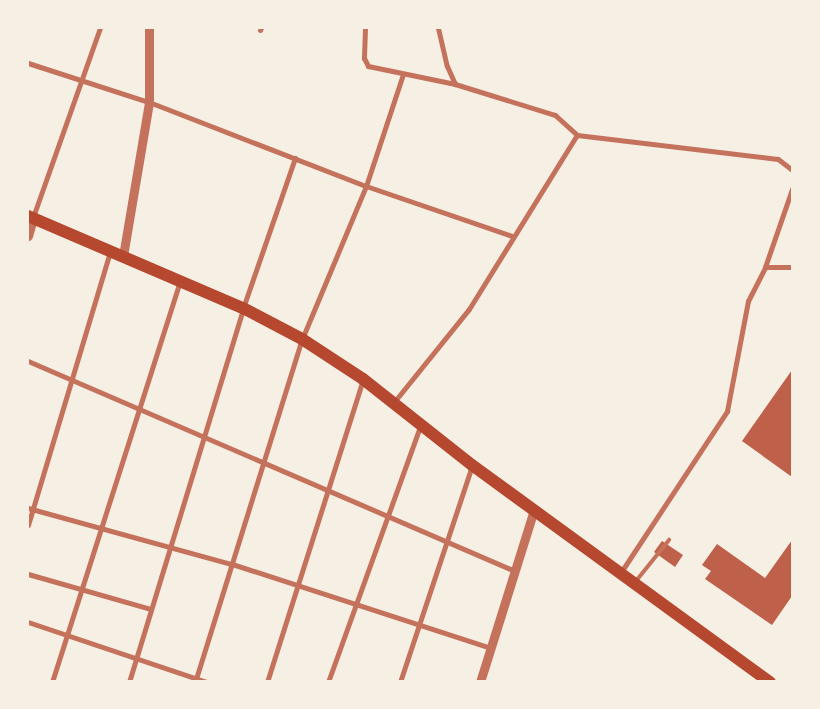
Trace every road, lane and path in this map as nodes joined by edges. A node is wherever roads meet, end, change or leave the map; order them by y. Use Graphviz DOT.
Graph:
graph roads {
  1 [pos="100,28"];
  2 [pos="149,28"];
  3 [pos="364,28"];
  4 [pos="438,28"];
  5 [pos="28,63"];
  6 [pos="403,74"];
  7 [pos="82,80"];
  8 [pos="455,84"];
  9 [pos="149,102"];
  10 [pos="577,135"];
  11 [pos="295,158"];
  12 [pos="792,170"];
  13 [pos="366,186"];
  14 [pos="792,189"];
  15 [pos="30,217"];
  16 [pos="28,236"];
  17 [pos="512,236"];
  18 [pos="110,251"];
  19 [pos="123,256"];
  20 [pos="765,267"];
  21 [pos="792,267"];
  22 [pos="180,280"];
  23 [pos="243,308"];
  24 [pos="302,339"];
  25 [pos="28,362"];
  26 [pos="72,380"];
  27 [pos="363,380"];
  28 [pos="394,402"];
  29 [pos="139,409"];
  30 [pos="420,425"];
  31 [pos="203,437"];
  32 [pos="264,463"];
  33 [pos="472,465"];
  34 [pos="328,491"];
  35 [pos="30,509"];
  36 [pos="534,510"];
  37 [pos="388,516"];
  38 [pos="28,525"];
  39 [pos="101,531"];
  40 [pos="669,540"];
  41 [pos="446,542"];
  42 [pos="170,548"];
  43 [pos="232,564"];
  44 [pos="515,571"];
  45 [pos="621,573"];
  46 [pos="28,574"];
  47 [pos="635,583"];
  48 [pos="298,586"];
  49 [pos="81,591"];
  50 [pos="356,605"];
  51 [pos="151,609"];
  52 [pos="28,622"];
  53 [pos="419,625"];
  54 [pos="67,636"];
  55 [pos="490,648"];
  56 [pos="136,659"];
  57 [pos="196,680"];
  58 [pos="52,682"];
  59 [pos="129,682"];
  60 [pos="206,682"];
  61 [pos="267,682"];
  62 [pos="328,682"];
  63 [pos="400,682"];
  64 [pos="480,682"];
  65 [pos="770,682"];
  1 -- 7 [label="street"];
  2 -- 9 [label="street"];
  3 -- 6 [label="street"];
  4 -- 8 [label="street"];
  5 -- 7 [label="street"];
  6 -- 8 [label="street"];
  6 -- 13 [label="street"];
  7 -- 9 [label="street"];
  7 -- 15 [label="street"];
  8 -- 10 [label="street"];
  9 -- 11 [label="street"];
  9 -- 19 [label="street"];
  10 -- 12 [label="street"];
  10 -- 17 [label="street"];
  11 -- 13 [label="street"];
  11 -- 23 [label="street"];
  13 -- 17 [label="street"];
  13 -- 24 [label="street"];
  14 -- 20 [label="street"];
  15 -- 16 [label="street"];
  15 -- 18 [label="main road"];
  17 -- 28 [label="street"];
  18 -- 19 [label="main road"];
  18 -- 26 [label="street"];
  19 -- 22 [label="main road"];
  20 -- 21 [label="street"];
  20 -- 45 [label="street"];
  22 -- 23 [label="main road"];
  22 -- 29 [label="street"];
  23 -- 24 [label="main road"];
  23 -- 31 [label="street"];
  24 -- 27 [label="main road"];
  24 -- 32 [label="street"];
  25 -- 26 [label="street"];
  26 -- 29 [label="street"];
  26 -- 35 [label="street"];
  27 -- 28 [label="main road"];
  27 -- 34 [label="street"];
  28 -- 30 [label="main road"];
  29 -- 31 [label="street"];
  29 -- 39 [label="street"];
  30 -- 33 [label="main road"];
  30 -- 37 [label="street"];
  31 -- 32 [label="street"];
  31 -- 42 [label="street"];
  32 -- 34 [label="street"];
  32 -- 43 [label="street"];
  33 -- 36 [label="main road"];
  33 -- 41 [label="street"];
  34 -- 37 [label="street"];
  34 -- 48 [label="street"];
  35 -- 38 [label="street"];
  35 -- 39 [label="street"];
  36 -- 44 [label="street"];
  36 -- 45 [label="main road"];
  37 -- 41 [label="street"];
  37 -- 50 [label="street"];
  39 -- 42 [label="street"];
  39 -- 49 [label="street"];
  40 -- 47 [label="lane"];
  41 -- 44 [label="street"];
  41 -- 53 [label="street"];
  42 -- 43 [label="street"];
  42 -- 51 [label="street"];
  43 -- 48 [label="street"];
  43 -- 57 [label="street"];
  44 -- 55 [label="street"];
  45 -- 47 [label="main road"];
  46 -- 49 [label="street"];
  47 -- 65 [label="main road"];
  48 -- 50 [label="street"];
  48 -- 61 [label="street"];
  49 -- 51 [label="street"];
  49 -- 54 [label="street"];
  50 -- 53 [label="street"];
  50 -- 62 [label="street"];
  51 -- 56 [label="street"];
  52 -- 54 [label="street"];
  53 -- 55 [label="street"];
  53 -- 63 [label="street"];
  54 -- 56 [label="street"];
  54 -- 58 [label="street"];
  55 -- 64 [label="street"];
  56 -- 57 [label="street"];
  56 -- 59 [label="street"];
  57 -- 60 [label="street"];
}
